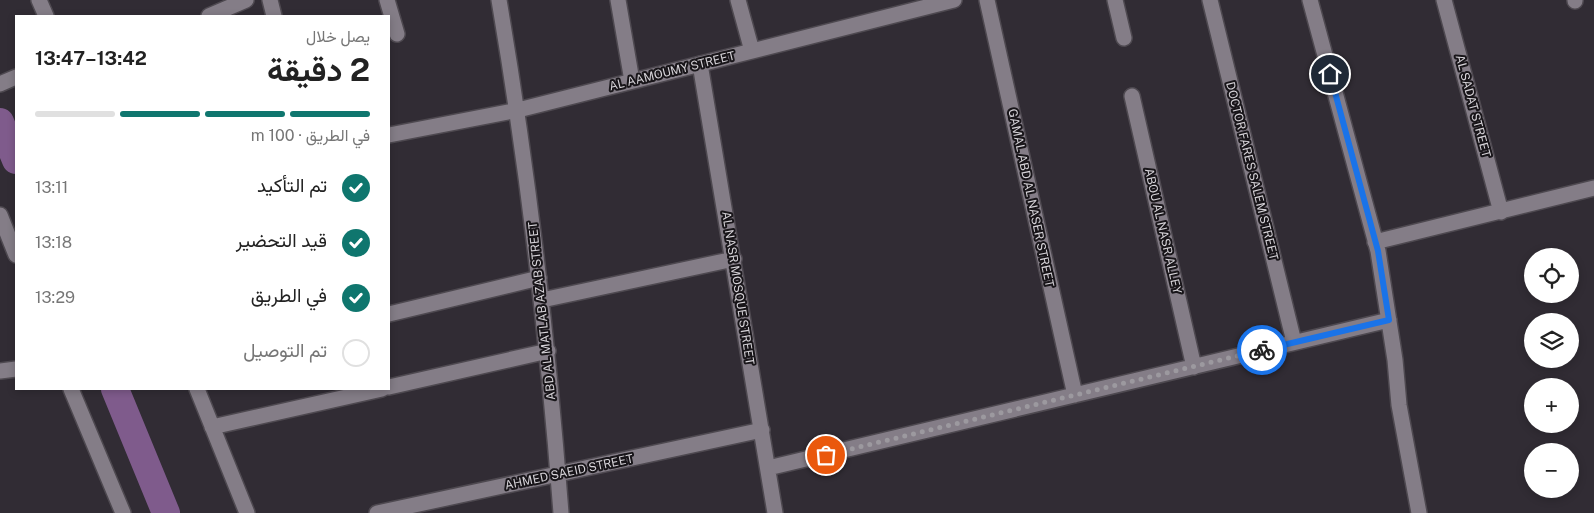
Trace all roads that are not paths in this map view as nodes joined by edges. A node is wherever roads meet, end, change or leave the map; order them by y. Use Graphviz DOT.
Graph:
graph roads {
  1 [pos="40,0"];
  2 [pos="246,0"];
  3 [pos="270,0"];
  4 [pos="387,0"];
  5 [pos="499,0"];
  6 [pos="618,0"];
  7 [pos="738,0"];
  8 [pos="954,0"];
  9 [pos="987,0"];
  10 [pos="1115,0"];
  11 [pos="1210,0"];
  12 [pos="1310,0"];
  13 [pos="1444,0"];
  14 [pos="46,15"];
  15 [pos="211,15"];
  16 [pos="274,15"];
  17 [pos="397,34"];
  18 [pos="1124,38"];
  19 [pos="752,51"];
  20 [pos="700,64"];
  21 [pos="15,77"];
  22 [pos="632,81"];
  23 [pos="0,84"];
  24 [pos="1132,96"];
  25 [pos="518,110"];
  26 [pos="390,135"];
  27 [pos="1594,188"];
  28 [pos="1501,212"];
  29 [pos="0,216"];
  30 [pos="4,235"];
  31 [pos="1376,242"];
  32 [pos="15,253"];
  33 [pos="734,258"];
  34 [pos="539,278"];
  35 [pos="542,300"];
  36 [pos="390,314"];
  37 [pos="1389,320"];
  38 [pos="1294,342"];
  39 [pos="548,351"];
  40 [pos="1194,366"];
  41 [pos="15,369"];
  42 [pos="0,372"];
  43 [pos="390,387"];
  44 [pos="71,390"];
  45 [pos="197,390"];
  46 [pos="378,390"];
  47 [pos="1074,395"];
  48 [pos="212,427"];
  49 [pos="762,430"];
  50 [pos="768,468"];
  51 [pos="558,474"];
  52 [pos="123,513"];
  53 [pos="247,513"];
  54 [pos="377,513"];
  55 [pos="561,513"];
  56 [pos="775,513"];
  57 [pos="1419,513"];
  1 -- 14 [label="street"];
  2 -- 15 [label="street"];
  3 -- 16 [label="street"];
  4 -- 17 [label="street"];
  5 -- 25 [label="street, ABD AL MATLAB AZAB STREET"];
  6 -- 22 [label="street"];
  7 -- 19 [label="street"];
  8 -- 19 [label="street, AL AAMOUMY STREET"];
  9 -- 47 [label="street, GAMAL ABD AL NASER STREET"];
  10 -- 18 [label="street"];
  11 -- 38 [label="street, DOCTOR FARES SALEM STREET"];
  12 -- 31 [label="street"];
  13 -- 28 [label="street, AL SADAT STREET"];
  19 -- 20 [label="street, AL AAMOUMY STREET"];
  20 -- 22 [label="street, AL AAMOUMY STREET"];
  20 -- 33 [label="street, AL NASR MOSQUE STREET"];
  21 -- 23 [label="street"];
  22 -- 25 [label="street, AL AAMOUMY STREET"];
  24 -- 40 [label="street, ABOU AL NASR ALLEY"];
  25 -- 26 [label="street, AL AAMOUMY STREET"];
  25 -- 34 [label="street, ABD AL MATLAB AZAB STREET"];
  27 -- 28 [label="street"];
  28 -- 31 [label="street"];
  29 -- 30 [label="street"];
  30 -- 32 [label="street"];
  31 -- 37 [label="street"];
  33 -- 35 [label="street"];
  33 -- 49 [label="street, AL NASR MOSQUE STREET"];
  34 -- 35 [label="street, ABD AL MATLAB AZAB STREET"];
  34 -- 36 [label="street"];
  35 -- 39 [label="street, ABD AL MATLAB AZAB STREET"];
  37 -- 38 [label="street"];
  37 -- 57 [label="street"];
  38 -- 40 [label="street"];
  39 -- 43 [label="street"];
  39 -- 51 [label="street, ABD AL MATLAB AZAB STREET"];
  40 -- 47 [label="street"];
  41 -- 42 [label="street"];
  44 -- 52 [label="street"];
  45 -- 48 [label="street"];
  46 -- 48 [label="street"];
  47 -- 50 [label="street"];
  48 -- 53 [label="street"];
  49 -- 50 [label="street, AL NASR MOSQUE STREET"];
  49 -- 51 [label="street, AHMED SAEID STREET"];
  50 -- 56 [label="street, AL NASR MOSQUE STREET"];
  51 -- 54 [label="street, AHMED SAEID STREET"];
  51 -- 55 [label="street, ABD AL MATLAB AZAB STREET"];
}
